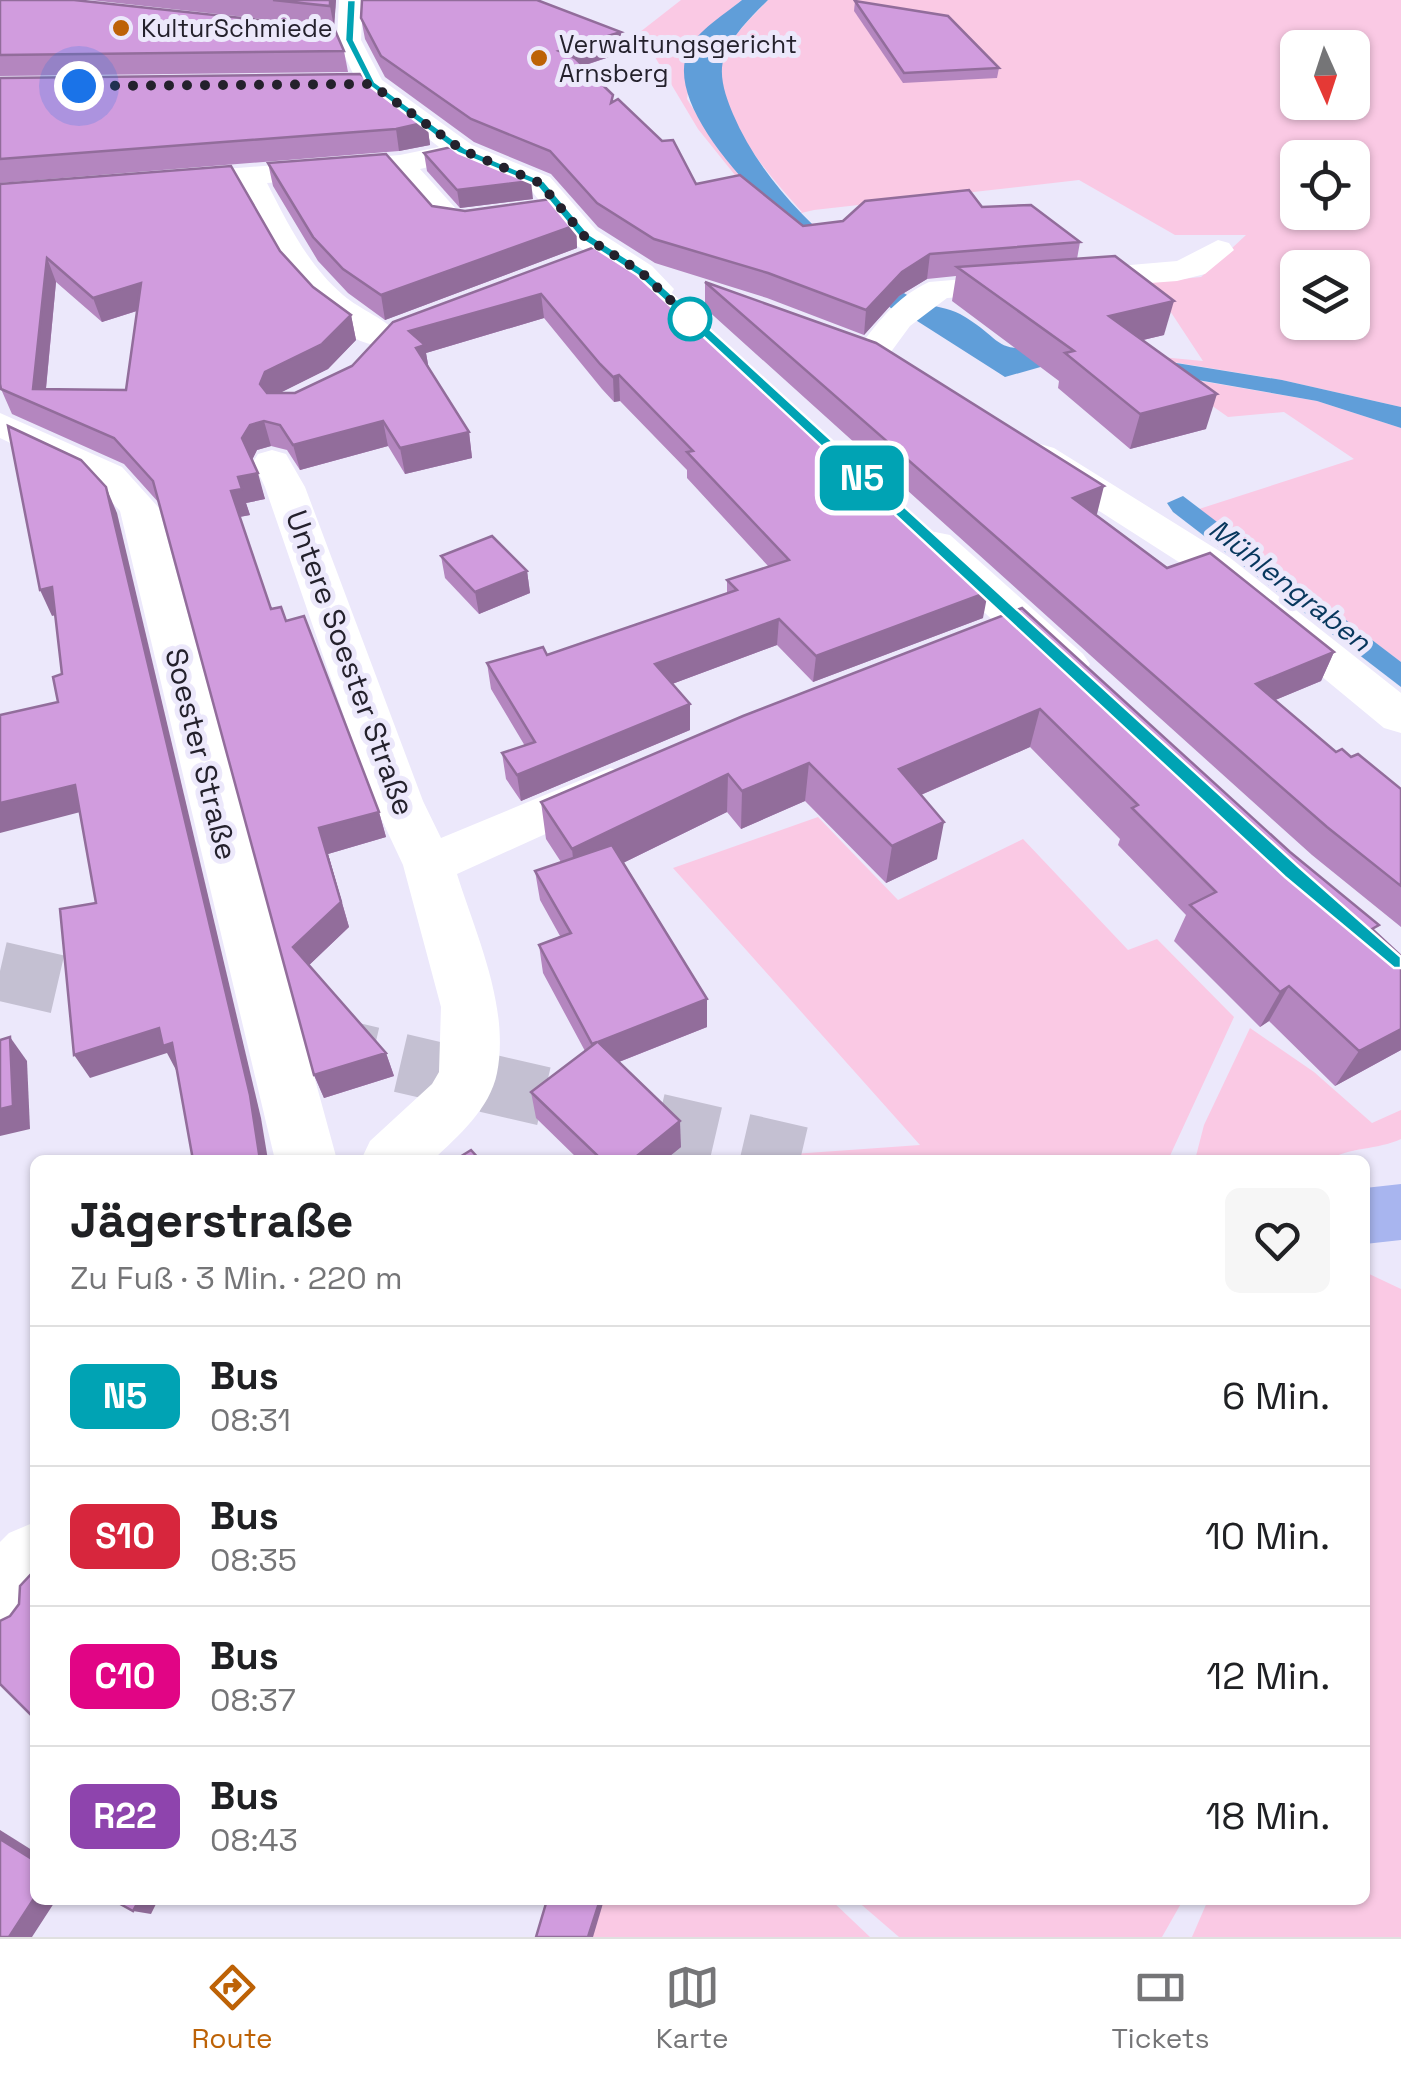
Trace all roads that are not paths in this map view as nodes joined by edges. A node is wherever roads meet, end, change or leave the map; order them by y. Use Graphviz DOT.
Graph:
graph roads {
  1 [pos="352,0"];
  2 [pos="318,37"];
  3 [pos="349,40"];
  4 [pos="332,84"];
  5 [pos="371,84"];
  6 [pos="462,150"];
  7 [pos="400,164"];
  8 [pos="249,176"];
  9 [pos="127,186"];
  10 [pos="564,208"];
  11 [pos="1218,250"];
  12 [pos="625,262"];
  13 [pos="575,263"];
  14 [pos="689,300"];
  15 [pos="417,325"];
  16 [pos="384,336"];
  17 [pos="834,337"];
  18 [pos="356,363"];
  19 [pos="0,424"];
  20 [pos="1009,436"];
  21 [pos="272,462"];
  22 [pos="906,517"];
  23 [pos="1022,622"];
  24 [pos="969,642"];
  25 [pos="1092,686"];
  26 [pos="1401,718"];
  27 [pos="646,770"];
  28 [pos="430,865"];
  29 [pos="305,1155"];
  30 [pos="397,1155"];
  31 [pos="1401,1212"];
  32 [pos="1370,1215"];
  33 [pos="30,1565"];
  34 [pos="0,1598"];
  1 -- 3 [label="street"];
  2 -- 3 [label="street"];
  3 -- 5 [label="street"];
  4 -- 5 [label="street"];
  5 -- 6 [label="street"];
  6 -- 7 [label="street"];
  6 -- 10 [label="street"];
  7 -- 8 [label="street"];
  7 -- 10 [label="street"];
  8 -- 9 [label="street"];
  8 -- 16 [label="street"];
  10 -- 12 [label="street"];
  11 -- 17 [label="street"];
  12 -- 13 [label="street"];
  12 -- 14 [label="street"];
  15 -- 16 [label="street"];
  16 -- 18 [label="street"];
  19 -- 29 [label="street, Soester Straße"];
  20 -- 26 [label="street"];
  21 -- 28 [label="street, Untere Soester Straße"];
  22 -- 23 [label="street"];
  23 -- 24 [label="street"];
  23 -- 25 [label="street"];
  27 -- 28 [label="street"];
  28 -- 30 [label="street, Untere Soester Straße"];
  31 -- 32 [label="main road"];
  33 -- 34 [label="street"];
}
